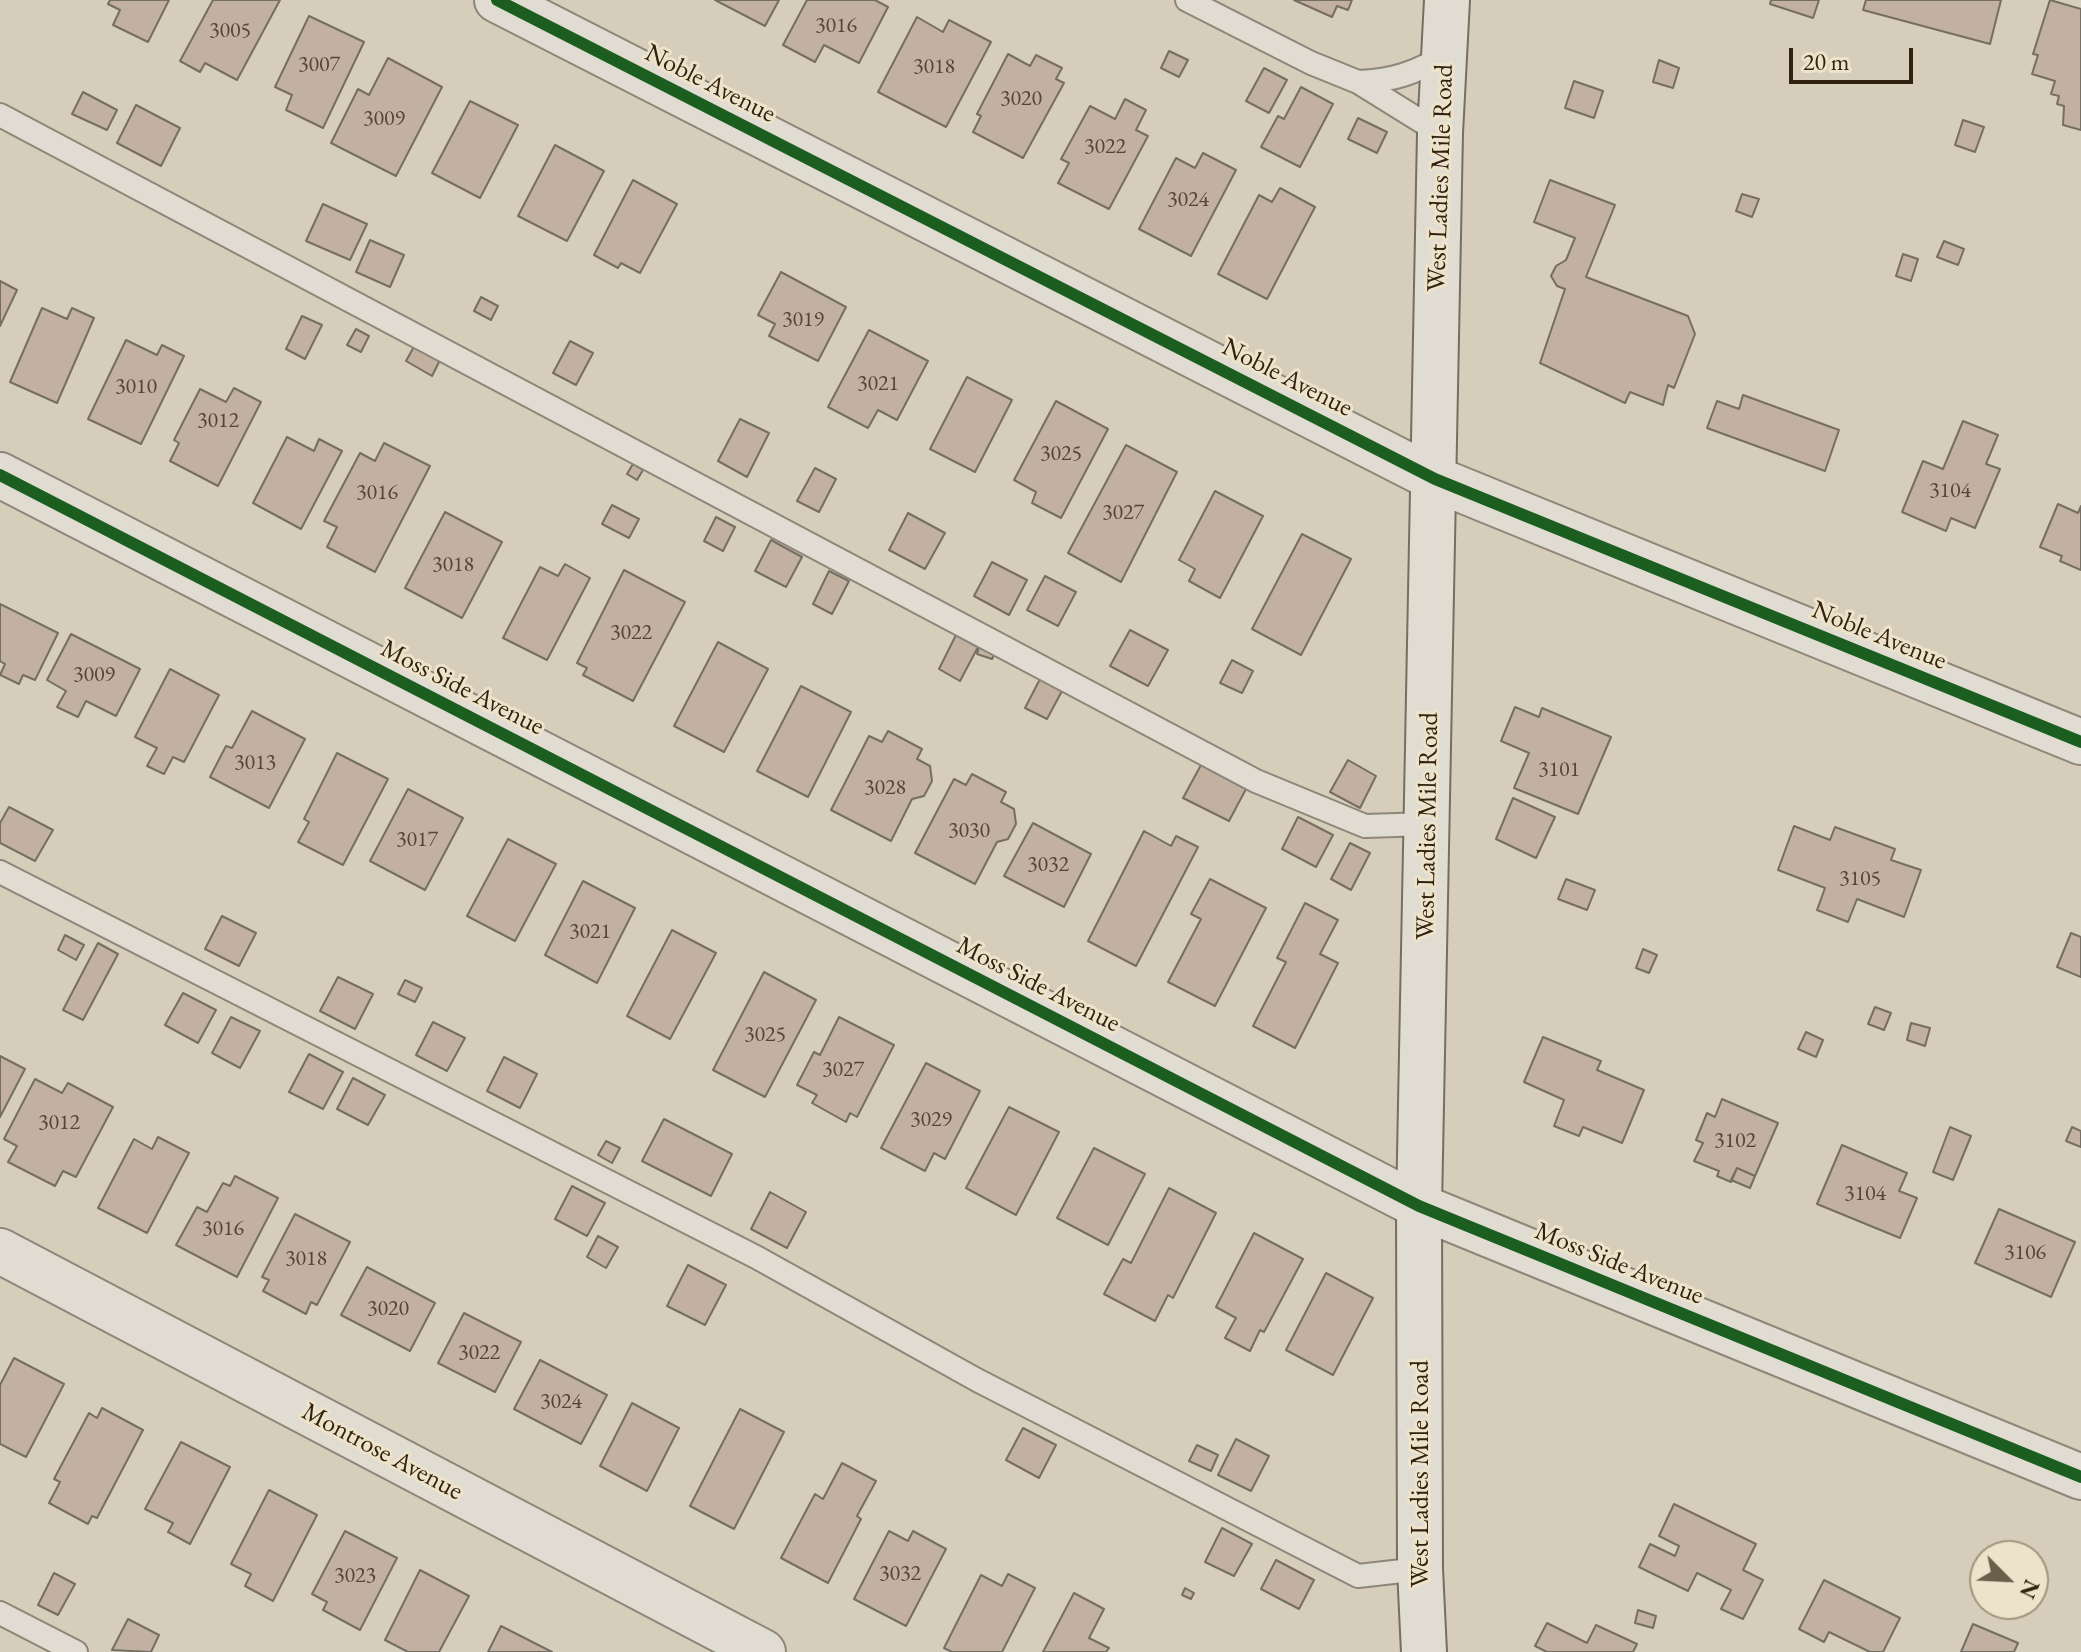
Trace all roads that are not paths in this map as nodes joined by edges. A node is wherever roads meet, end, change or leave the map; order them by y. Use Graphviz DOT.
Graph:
graph roads {
  1 [pos="497,0"];
  2 [pos="1187,0"];
  3 [pos="1447,0"];
  4 [pos="1444,56"];
  5 [pos="1358,82"];
  6 [pos="0,115"];
  7 [pos="1440,133"];
  8 [pos="0,475"];
  9 [pos="1435,479"];
  10 [pos="2081,742"];
  11 [pos="1428,824"];
  12 [pos="0,872"];
  13 [pos="1419,1206"];
  14 [pos="0,1251"];
  15 [pos="2081,1477"];
  16 [pos="1420,1569"];
  17 [pos="0,1613"];
  18 [pos="76,1652"];
  19 [pos="763,1652"];
  20 [pos="1424,1652"];
  1 -- 9 [label="street, Noble Avenue"];
  2 -- 5 [label="lane"];
  3 -- 4 [label="street, West Ladies Mile Road"];
  4 -- 5 [label="lane"];
  4 -- 7 [label="street, West Ladies Mile Road"];
  5 -- 7 [label="lane"];
  6 -- 11 [label="lane"];
  7 -- 9 [label="street, West Ladies Mile Road"];
  8 -- 13 [label="street, Moss Side Avenue"];
  9 -- 10 [label="street, Noble Avenue"];
  9 -- 11 [label="street, West Ladies Mile Road"];
  11 -- 13 [label="street, West Ladies Mile Road"];
  12 -- 16 [label="lane"];
  13 -- 15 [label="street, Moss Side Avenue"];
  13 -- 16 [label="street, West Ladies Mile Road"];
  14 -- 19 [label="street, Montrose Avenue"];
  16 -- 20 [label="street, West Ladies Mile Road"];
  17 -- 18 [label="lane"];
}
